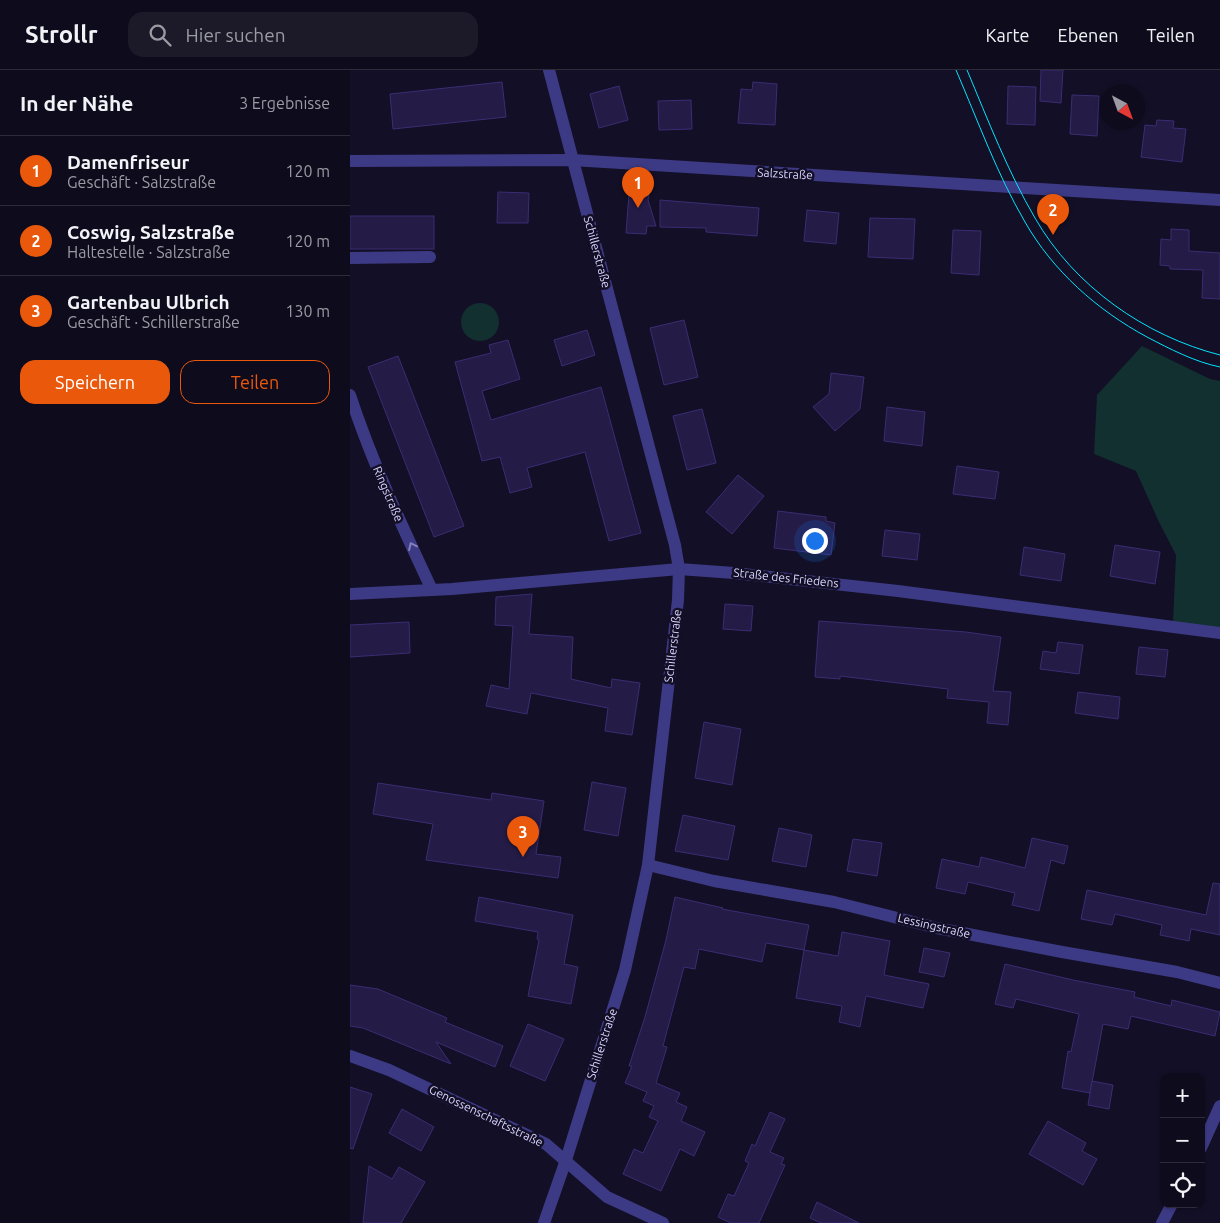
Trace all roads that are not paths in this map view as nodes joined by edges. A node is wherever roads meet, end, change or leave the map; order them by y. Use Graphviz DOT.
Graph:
graph roads {
  1 [pos="549,70"];
  2 [pos="572,160"];
  3 [pos="350,161"];
  4 [pos="1220,200"];
  5 [pos="430,257"];
  6 [pos="350,258"];
  7 [pos="350,395"];
  8 [pos="679,569"];
  9 [pos="432,590"];
  10 [pos="350,594"];
  11 [pos="1220,633"];
  12 [pos="648,865"];
  13 [pos="1220,983"];
  14 [pos="350,1056"];
  15 [pos="1220,1106"];
  16 [pos="1205,1139"];
  17 [pos="566,1160"];
  18 [pos="1170,1208"];
  19 [pos="544,1223"];
  20 [pos="663,1223"];
  21 [pos="1162,1223"];
  1 -- 2 [label="street, Schillerstraße"];
  2 -- 3 [label="street, Salzstraße"];
  2 -- 4 [label="street, Salzstraße"];
  2 -- 8 [label="street, Schillerstraße"];
  5 -- 6 [label="street"];
  9 -- 7 [label="street, Ringstraße, one-way"];
  8 -- 9 [label="street, Straße des Friedens"];
  8 -- 11 [label="street, Straße des Friedens"];
  8 -- 12 [label="street, Schillerstraße"];
  9 -- 10 [label="street, Straße des Friedens"];
  12 -- 13 [label="street, Lessingstraße"];
  12 -- 17 [label="street, Schillerstraße"];
  14 -- 17 [label="street, Genossenschaftsstraße"];
  15 -- 16 [label="street"];
  17 -- 19 [label="street, Schillerstraße"];
  17 -- 20 [label="street, Genossenschaftsstraße"];
  18 -- 21 [label="street"];
}
